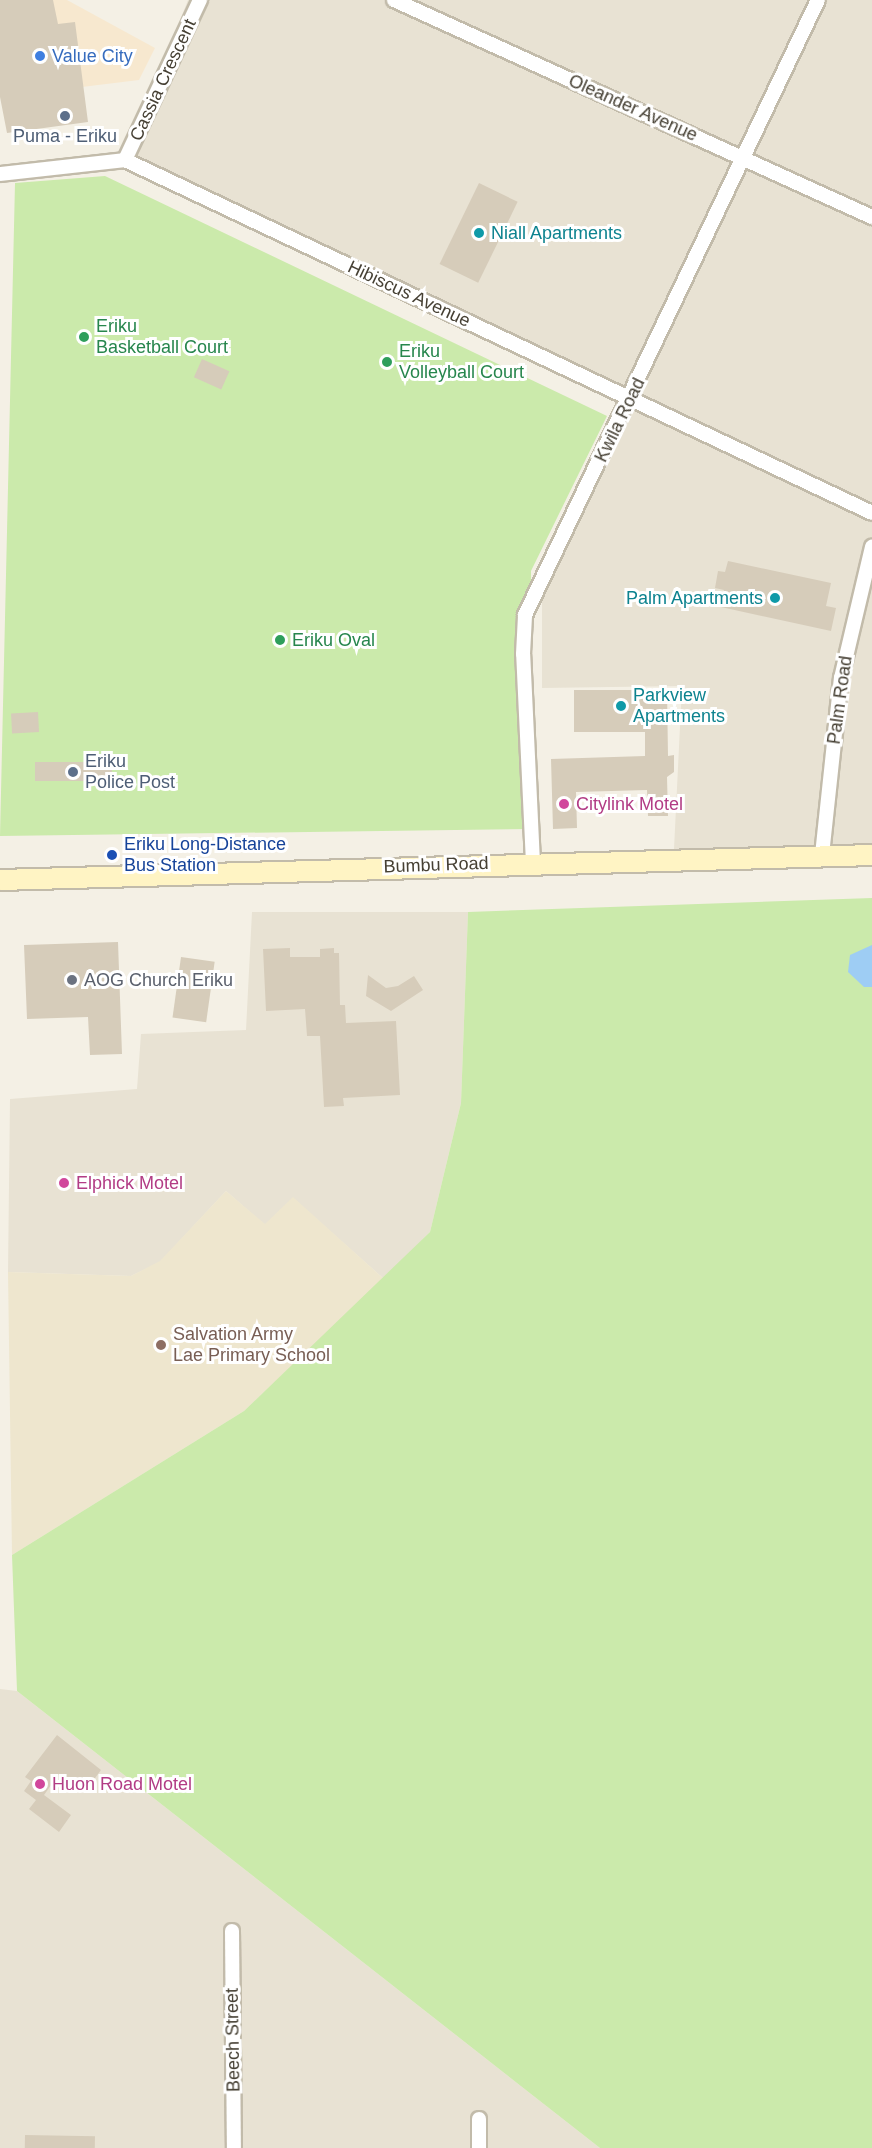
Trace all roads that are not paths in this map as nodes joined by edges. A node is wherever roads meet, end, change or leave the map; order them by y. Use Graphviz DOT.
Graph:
graph roads {
  1 [pos="200,0"];
  2 [pos="394,0"];
  3 [pos="818,0"];
  4 [pos="744,158"];
  5 [pos="125,160"];
  6 [pos="0,174"];
  7 [pos="872,217"];
  8 [pos="631,399"];
  9 [pos="872,513"];
  10 [pos="872,547"];
  11 [pos="822,855"];
  12 [pos="872,855"];
  13 [pos="533,862"];
  14 [pos="0,880"];
  15 [pos="232,1931"];
  16 [pos="479,2119"];
  17 [pos="234,2148"];
  18 [pos="479,2148"];
  1 -- 5 [label="street, Cassia Crescent"];
  2 -- 4 [label="street, Oleander Avenue"];
  3 -- 4 [label="street, Kwila Road"];
  4 -- 7 [label="street, Oleander Avenue"];
  4 -- 8 [label="street, Kwila Road"];
  5 -- 6 [label="street"];
  5 -- 8 [label="street, Hibiscus Avenue"];
  8 -- 9 [label="street, Hibiscus Avenue"];
  8 -- 13 [label="street, Kwila Road"];
  10 -- 11 [label="street, Palm Road"];
  11 -- 12 [label="main road, Bumbu Road"];
  11 -- 13 [label="main road, Bumbu Road"];
  13 -- 14 [label="main road, Bumbu Road"];
  15 -- 17 [label="street, Beech Street"];
  16 -- 18 [label="street"];
}
